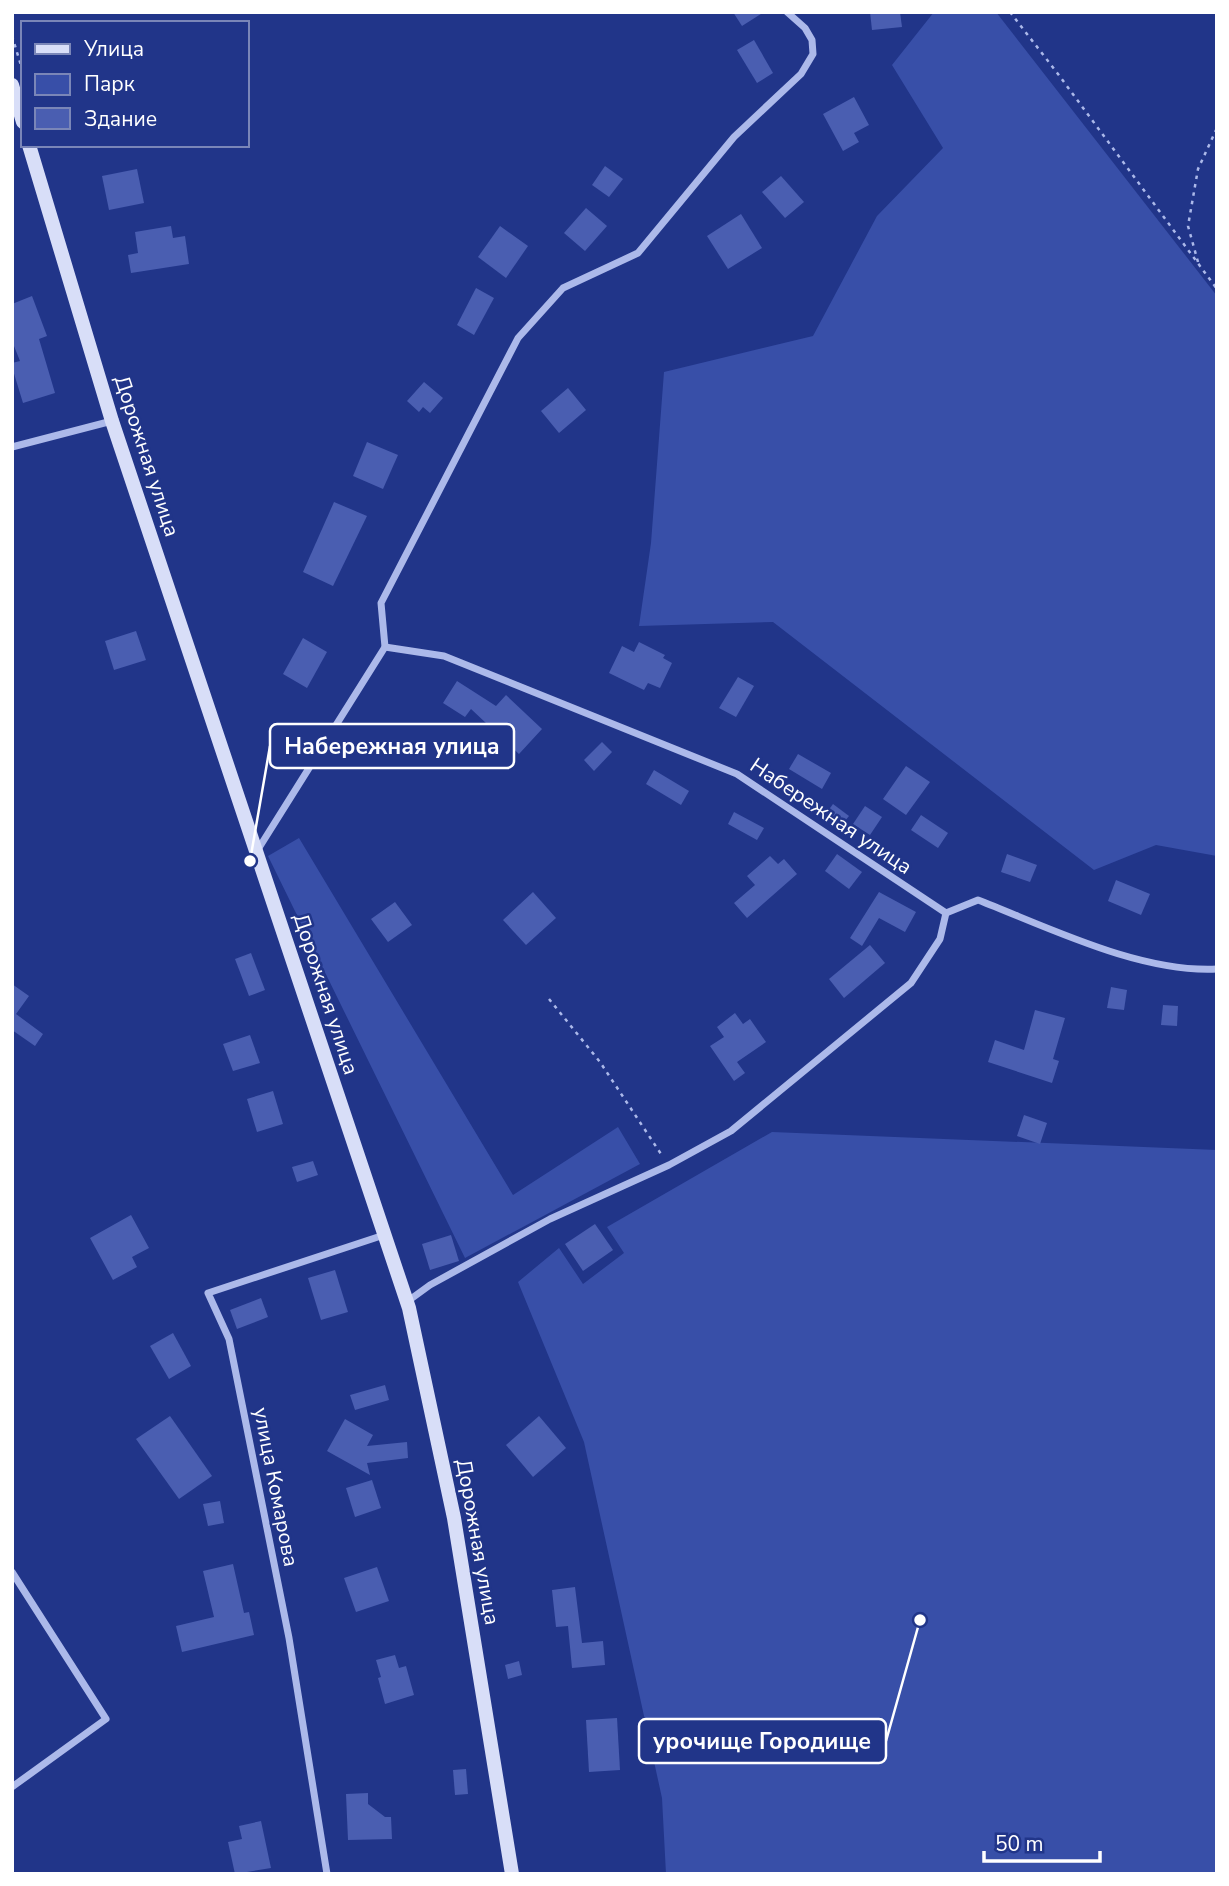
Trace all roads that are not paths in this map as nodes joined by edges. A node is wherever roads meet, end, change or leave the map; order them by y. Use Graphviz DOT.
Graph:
graph roads {
  1 [pos="787,12"];
  2 [pos="12,85"];
  3 [pos="21,115"];
  4 [pos="30,147"];
  5 [pos="112,421"];
  6 [pos="12,447"];
  7 [pos="385,647"];
  8 [pos="257,852"];
  9 [pos="946,913"];
  10 [pos="1217,969"];
  11 [pos="384,1235"];
  12 [pos="407,1302"];
  13 [pos="12,1572"];
  14 [pos="12,1787"];
  15 [pos="327,1874"];
  16 [pos="512,1874"];
  1 -- 7 [label="street"];
  2 -- 3 [label="street"];
  4 -- 5 [label="street, Дорожная улица"];
  5 -- 6 [label="street"];
  5 -- 8 [label="street, Дорожная улица"];
  7 -- 8 [label="street"];
  7 -- 9 [label="street, Набережная улица"];
  8 -- 11 [label="street, Дорожная улица"];
  9 -- 10 [label="street"];
  9 -- 12 [label="street"];
  11 -- 12 [label="street, Дорожная улица"];
  11 -- 15 [label="street, улица Комарова"];
  12 -- 16 [label="street, Дорожная улица"];
  13 -- 14 [label="street"];
}
